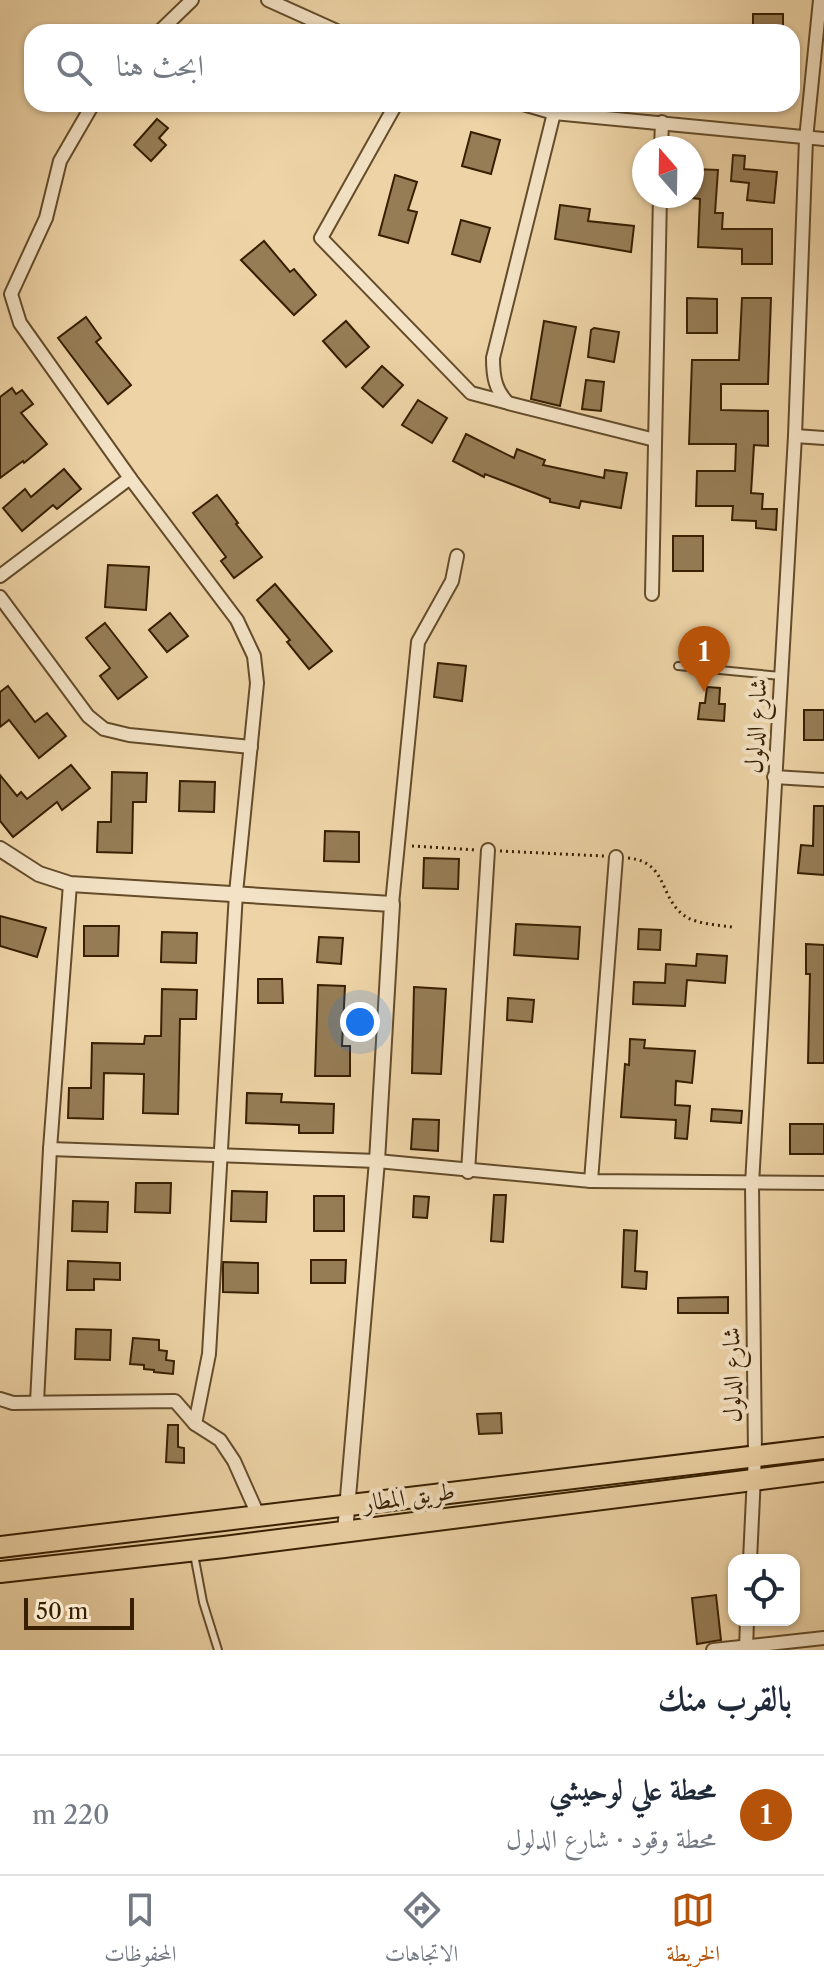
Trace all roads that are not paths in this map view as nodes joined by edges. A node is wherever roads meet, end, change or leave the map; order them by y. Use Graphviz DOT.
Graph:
graph roads {
  1 [pos="192,0"];
  2 [pos="268,0"];
  3 [pos="820,0"];
  4 [pos="167,24"];
  5 [pos="321,24"];
  6 [pos="88,112"];
  7 [pos="392,112"];
  8 [pos="551,112"];
  9 [pos="554,113"];
  10 [pos="662,122"];
  11 [pos="661,136"];
  12 [pos="806,139"];
  13 [pos="824,139"];
  14 [pos="660,208"];
  15 [pos="6,294"];
  16 [pos="508,403"];
  17 [pos="795,436"];
  18 [pos="824,438"];
  19 [pos="655,440"];
  20 [pos="130,478"];
  21 [pos="457,556"];
  22 [pos="0,576"];
  23 [pos="652,594"];
  24 [pos="0,597"];
  25 [pos="678,666"];
  26 [pos="781,676"];
  27 [pos="251,747"];
  28 [pos="774,777"];
  29 [pos="824,780"];
  30 [pos="0,849"];
  31 [pos="488,850"];
  32 [pos="616,857"];
  33 [pos="70,884"];
  34 [pos="236,893"];
  35 [pos="392,904"];
  36 [pos="50,1149"];
  37 [pos="222,1155"];
  38 [pos="377,1161"];
  39 [pos="468,1172"];
  40 [pos="591,1181"];
  41 [pos="824,1183"];
  42 [pos="752,1184"];
  43 [pos="0,1399"];
  44 [pos="37,1402"];
  45 [pos="195,1424"];
  46 [pos="824,1448"];
  47 [pos="755,1455"];
  48 [pos="824,1471"];
  49 [pos="754,1478"];
  50 [pos="349,1505"];
  51 [pos="259,1517"];
  52 [pos="191,1525"];
  53 [pos="345,1532"];
  54 [pos="0,1547"];
  55 [pos="193,1551"];
  56 [pos="750,1554"];
  57 [pos="0,1572"];
  58 [pos="747,1626"];
  59 [pos="824,1638"];
  60 [pos="746,1648"];
  61 [pos="218,1650"];
  62 [pos="713,1650"];
  1 -- 4 [label="street"];
  2 -- 5 [label="street"];
  3 -- 12 [label="street, شارع الدلول"];
  6 -- 15 [label="street"];
  7 -- 16 [label="street"];
  8 -- 9 [label="street"];
  9 -- 10 [label="street"];
  9 -- 16 [label="street"];
  10 -- 11 [label="street"];
  10 -- 12 [label="street"];
  12 -- 13 [label="street"];
  12 -- 17 [label="street, شارع الدلول"];
  14 -- 19 [label="street"];
  15 -- 20 [label="street"];
  16 -- 19 [label="street"];
  17 -- 18 [label="street"];
  17 -- 26 [label="street, شارع الدلول"];
  19 -- 23 [label="street"];
  20 -- 22 [label="street"];
  20 -- 27 [label="street"];
  21 -- 35 [label="street"];
  24 -- 27 [label="street"];
  25 -- 26 [label="lane"];
  26 -- 28 [label="street, شارع الدلول"];
  27 -- 34 [label="street"];
  28 -- 29 [label="street"];
  28 -- 42 [label="street, شارع الدلول"];
  30 -- 33 [label="street"];
  31 -- 39 [label="street"];
  32 -- 40 [label="street"];
  33 -- 34 [label="street"];
  33 -- 36 [label="street"];
  34 -- 35 [label="street"];
  34 -- 37 [label="street"];
  35 -- 38 [label="street"];
  36 -- 37 [label="street"];
  36 -- 44 [label="street"];
  37 -- 38 [label="street"];
  37 -- 45 [label="street"];
  38 -- 39 [label="street"];
  38 -- 50 [label="street"];
  39 -- 40 [label="street"];
  40 -- 42 [label="street"];
  41 -- 42 [label="street"];
  42 -- 47 [label="street, شارع الدلول"];
  43 -- 44 [label="street"];
  44 -- 45 [label="street"];
  45 -- 51 [label="street"];
  46 -- 47 [label="highway, طريق المطار"];
  47 -- 49 [label="street, شارع الدلول"];
  47 -- 50 [label="highway, طريق المطار"];
  48 -- 49 [label="highway, طريق المطار"];
  49 -- 53 [label="highway, طريق المطار"];
  49 -- 56 [label="street, شارع الدلول"];
  50 -- 51 [label="highway, طريق المطار"];
  50 -- 53 [label="street"];
  51 -- 52 [label="highway, طريق المطار"];
  52 -- 54 [label="highway, طريق المطار"];
  52 -- 55 [label="highway"];
  53 -- 55 [label="highway, طريق المطار"];
  55 -- 57 [label="highway, طريق المطار"];
  55 -- 61 [label="lane"];
  58 -- 60 [label="street"];
  59 -- 60 [label="street"];
  60 -- 62 [label="street"];
}
